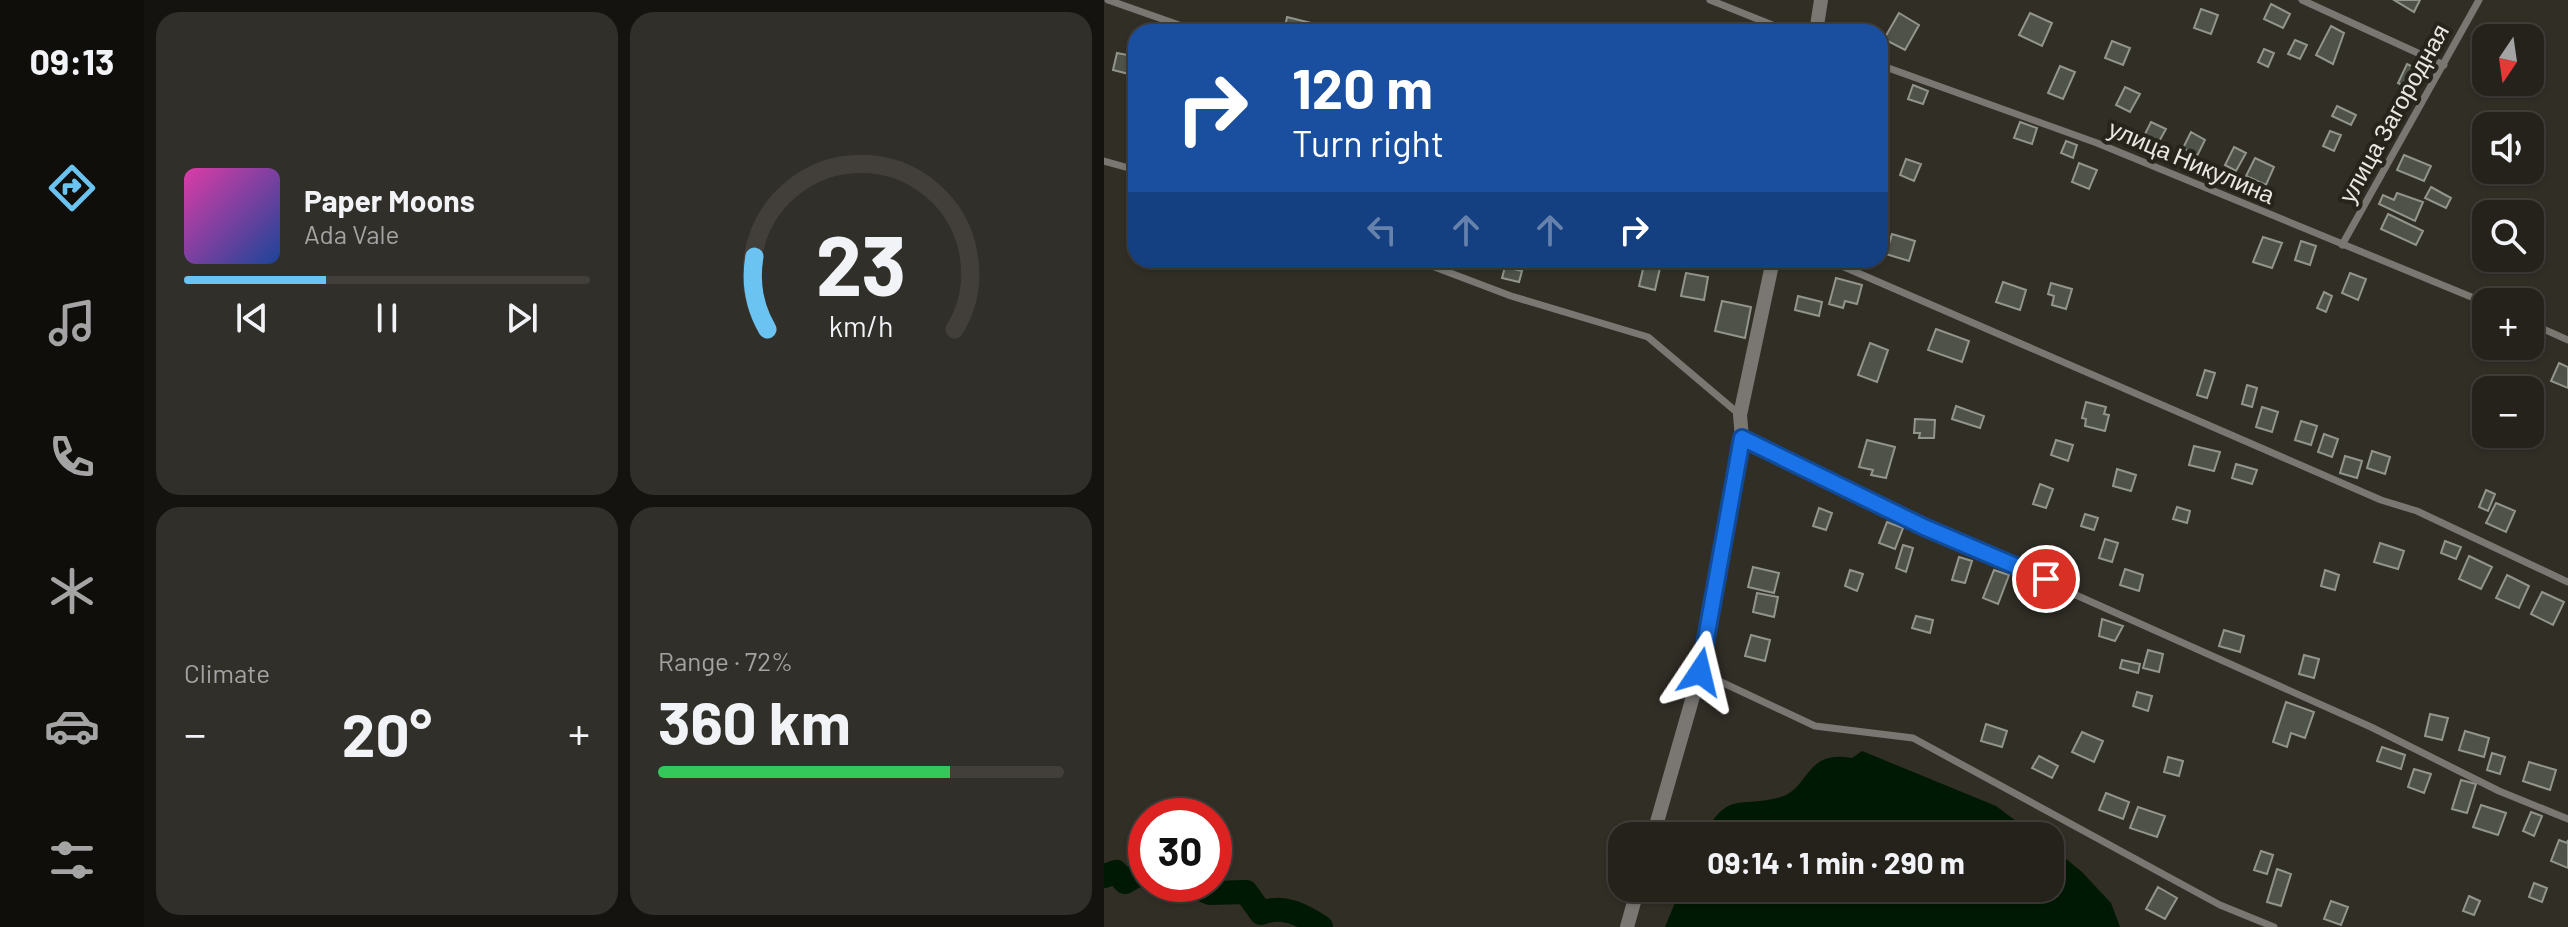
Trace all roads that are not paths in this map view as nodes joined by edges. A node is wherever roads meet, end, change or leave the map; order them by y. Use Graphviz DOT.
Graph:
graph roads {
  1 [pos="1108,0"];
  2 [pos="1710,0"];
  3 [pos="1821,0"];
  4 [pos="2302,0"];
  5 [pos="2479,0"];
  6 [pos="1176,24"];
  7 [pos="1770,24"];
  8 [pos="1817,24"];
  9 [pos="2444,65"];
  10 [pos="1888,68"];
  11 [pos="1104,161"];
  12 [pos="1128,168"];
  13 [pos="2342,245"];
  14 [pos="1437,268"];
  15 [pos="1771,268"];
  16 [pos="1846,268"];
  17 [pos="2472,297"];
  18 [pos="2544,329"];
  19 [pos="2568,340"];
  20 [pos="1740,415"];
  21 [pos="1742,438"];
  22 [pos="2568,582"];
  23 [pos="1700,672"];
  24 [pos="2568,819"];
  25 [pos="1657,822"];
  26 [pos="1634,902"];
  27 [pos="1627,927"];
  28 [pos="2274,927"];
  1 -- 6 [label="lane"];
  2 -- 7 [label="lane"];
  3 -- 8 [label="street"];
  4 -- 9 [label="lane"];
  5 -- 9 [label="lane, улица Загородная"];
  9 -- 13 [label="lane, улица Загородная"];
  10 -- 13 [label="lane, улица Никулина"];
  11 -- 12 [label="lane"];
  13 -- 17 [label="lane, улица Никулина"];
  14 -- 20 [label="lane"];
  15 -- 20 [label="street"];
  16 -- 22 [label="lane"];
  18 -- 19 [label="lane"];
  20 -- 21 [label="lane"];
  21 -- 23 [label="street"];
  21 -- 24 [label="lane"];
  23 -- 25 [label="street"];
  23 -- 28 [label="lane"];
  26 -- 27 [label="street"];
}
